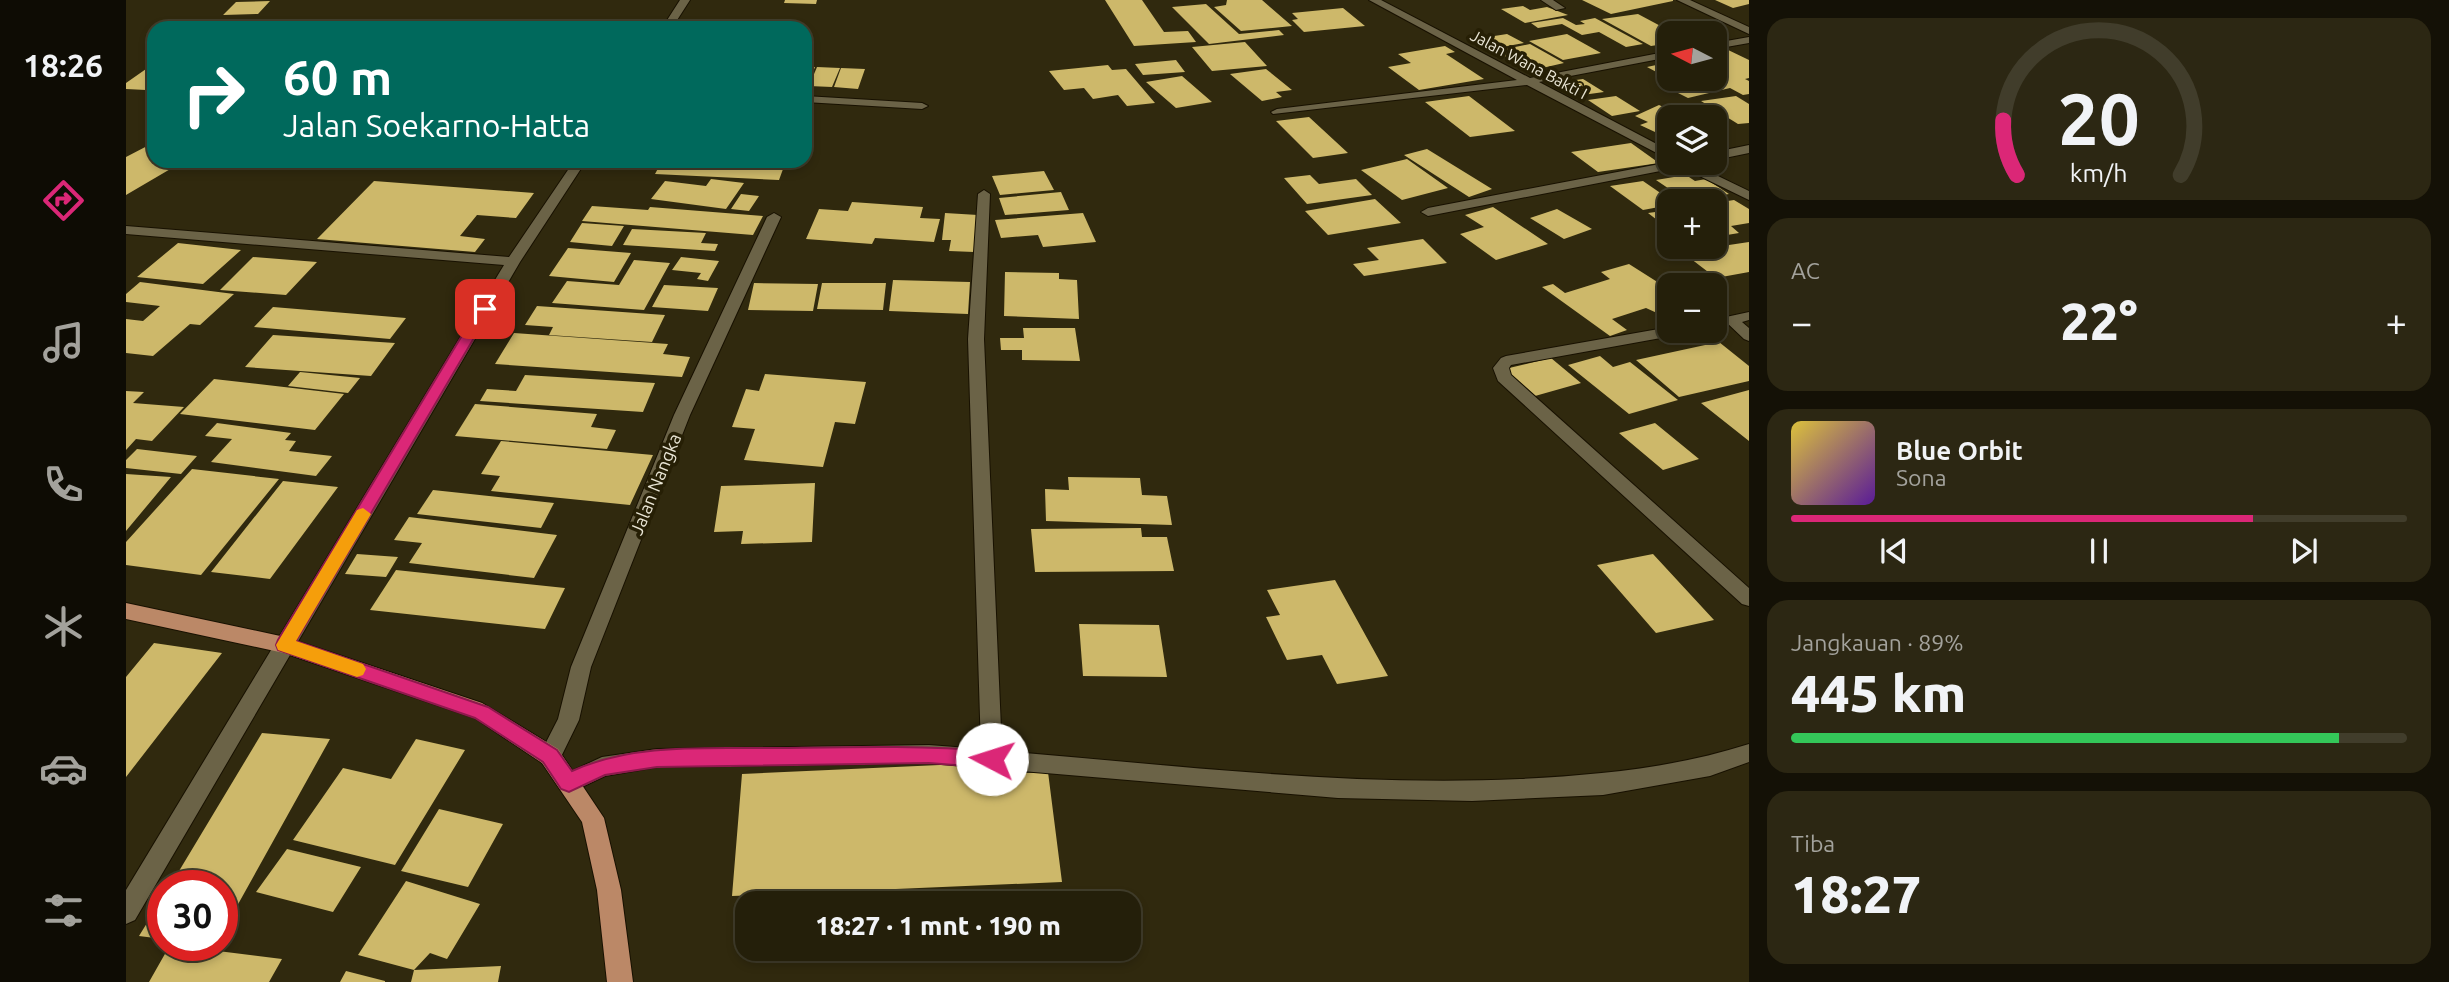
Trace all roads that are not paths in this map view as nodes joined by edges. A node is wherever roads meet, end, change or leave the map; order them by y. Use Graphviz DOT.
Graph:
graph roads {
  1 [pos="685,0"];
  2 [pos="1374,0"];
  3 [pos="1546,0"];
  4 [pos="1682,0"];
  5 [pos="1560,8"];
  6 [pos="672,21"];
  7 [pos="1749,31"];
  8 [pos="1749,40"];
  9 [pos="1727,44"];
  10 [pos="1657,56"];
  11 [pos="1524,82"];
  12 [pos="812,99"];
  13 [pos="922,106"];
  14 [pos="1276,112"];
  15 [pos="1657,149"];
  16 [pos="1749,149"];
  17 [pos="1727,154"];
  18 [pos="575,168"];
  19 [pos="1657,168"];
  20 [pos="1707,175"];
  21 [pos="984,194"];
  22 [pos="1749,196"];
  23 [pos="1428,212"];
  24 [pos="774,217"];
  25 [pos="133,231"];
  26 [pos="126,244"];
  27 [pos="513,261"];
  28 [pos="1749,316"];
  29 [pos="1727,320"];
  30 [pos="1727,323"];
  31 [pos="1657,334"];
  32 [pos="1749,336"];
  33 [pos="1749,599"];
  34 [pos="126,611"];
  35 [pos="285,645"];
  36 [pos="1749,753"];
  37 [pos="550,756"];
  38 [pos="992,759"];
  39 [pos="569,783"];
  40 [pos="126,912"];
  41 [pos="620,982"];
  1 -- 6 [label="street"];
  2 -- 11 [label="street, Jalan Wana Bakti I"];
  3 -- 5 [label="street"];
  4 -- 7 [label="street"];
  8 -- 9 [label="street"];
  10 -- 11 [label="street"];
  11 -- 14 [label="street"];
  11 -- 15 [label="street, Jalan Wana Bakti I"];
  12 -- 13 [label="street"];
  16 -- 17 [label="street"];
  18 -- 27 [label="street"];
  19 -- 23 [label="street"];
  20 -- 22 [label="street"];
  21 -- 38 [label="street"];
  24 -- 37 [label="street, Jalan Nangka"];
  25 -- 26 [label="street"];
  25 -- 27 [label="street"];
  27 -- 35 [label="street"];
  28 -- 29 [label="street"];
  30 -- 32 [label="street"];
  31 -- 33 [label="street"];
  34 -- 35 [label="main road"];
  35 -- 37 [label="main road"];
  35 -- 40 [label="street"];
  36 -- 38 [label="street"];
  37 -- 39 [label="main road"];
  38 -- 39 [label="street"];
  39 -- 41 [label="main road"];
}
